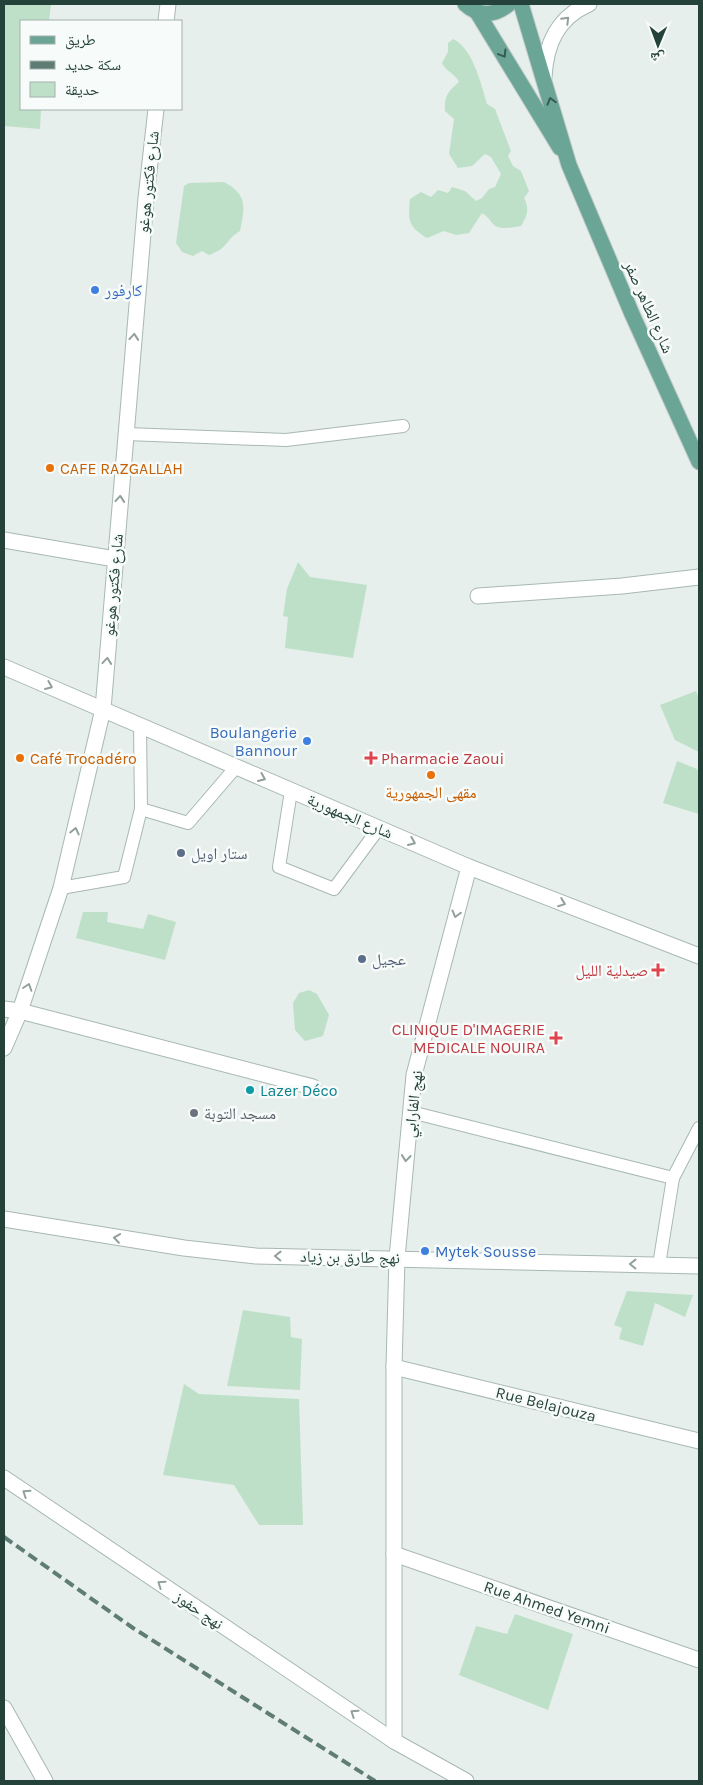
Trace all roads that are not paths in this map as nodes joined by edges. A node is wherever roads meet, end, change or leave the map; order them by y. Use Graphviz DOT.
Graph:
graph roads {
  1 [pos="168,4"];
  2 [pos="509,4"];
  3 [pos="521,4"];
  4 [pos="589,4"];
  5 [pos="471,8"];
  6 [pos="166,20"];
  7 [pos="544,77"];
  8 [pos="156,110"];
  9 [pos="569,165"];
  10 [pos="403,426"];
  11 [pos="126,434"];
  12 [pos="699,462"];
  13 [pos="4,540"];
  14 [pos="115,559"];
  15 [pos="699,577"];
  16 [pos="478,596"];
  17 [pos="4,667"];
  18 [pos="103,709"];
  19 [pos="140,725"];
  20 [pos="236,767"];
  21 [pos="292,791"];
  22 [pos="141,809"];
  23 [pos="379,828"];
  24 [pos="469,867"];
  25 [pos="61,888"];
  26 [pos="699,956"];
  27 [pos="4,1009"];
  28 [pos="20,1011"];
  29 [pos="4,1048"];
  30 [pos="313,1087"];
  31 [pos="411,1112"];
  32 [pos="699,1128"];
  33 [pos="673,1178"];
  34 [pos="4,1219"];
  35 [pos="396,1258"];
  36 [pos="659,1265"];
  37 [pos="699,1266"];
  38 [pos="394,1367"];
  39 [pos="699,1441"];
  40 [pos="4,1478"];
  41 [pos="394,1554"];
  42 [pos="699,1660"];
  43 [pos="4,1708"];
  44 [pos="394,1741"];
  45 [pos="45,1781"];
  46 [pos="466,1781"];
  1 -- 6 [label="street"];
  2 -- 5 [label="main road"];
  3 -- 7 [label="main road, شارع الطاهر صفر"];
  7 -- 4 [label="street, one-way"];
  5 -- 9 [label="main road, شارع الطاهر صفر, one-way"];
  9 -- 7 [label="main road, شارع الطاهر صفر, one-way"];
  11 -- 8 [label="street, شارع فكتور هوغو, one-way"];
  9 -- 12 [label="main road, شارع الطاهر صفر"];
  10 -- 11 [label="lane"];
  14 -- 11 [label="street, شارع فكتور هوغو, one-way"];
  13 -- 14 [label="street"];
  18 -- 14 [label="street, شارع فكتور هوغو, one-way"];
  15 -- 16 [label="street"];
  17 -- 18 [label="street, شارع الجمهورية, one-way"];
  18 -- 19 [label="street, شارع الجمهورية"];
  25 -- 18 [label="street, شارع فكتور هوغو, one-way"];
  19 -- 20 [label="street, شارع الجمهورية"];
  19 -- 22 [label="lane"];
  20 -- 21 [label="street, شارع الجمهورية, one-way"];
  20 -- 22 [label="lane"];
  21 -- 23 [label="street, شارع الجمهورية"];
  21 -- 23 [label="lane"];
  22 -- 25 [label="lane"];
  23 -- 24 [label="street, شارع الجمهورية, one-way"];
  24 -- 26 [label="street, شارع الجمهورية, one-way"];
  24 -- 31 [label="street, نهج الفارابي, one-way"];
  28 -- 25 [label="street, شارع فكتور هوغو, one-way"];
  27 -- 28 [label="street"];
  28 -- 29 [label="street, شارع فكتور هوغو"];
  28 -- 30 [label="street"];
  31 -- 33 [label="lane"];
  31 -- 35 [label="street, نهج الفارابي, one-way"];
  32 -- 33 [label="lane"];
  33 -- 36 [label="lane"];
  35 -- 34 [label="street, نهج طارق بن زياد, one-way"];
  36 -- 35 [label="street, نهج طارق بن زياد, one-way"];
  35 -- 38 [label="street, نهج الفارابي"];
  36 -- 37 [label="street, نهج طارق بن زياد"];
  38 -- 39 [label="street, Rue Belajouza"];
  38 -- 41 [label="street, نهج الفارابي"];
  44 -- 40 [label="street, نهج حفوز, one-way"];
  41 -- 42 [label="street, Rue Ahmed Yemni"];
  41 -- 44 [label="street, نهج الفارابي"];
  43 -- 45 [label="street"];
  44 -- 46 [label="street, نهج حفوز"];
}
